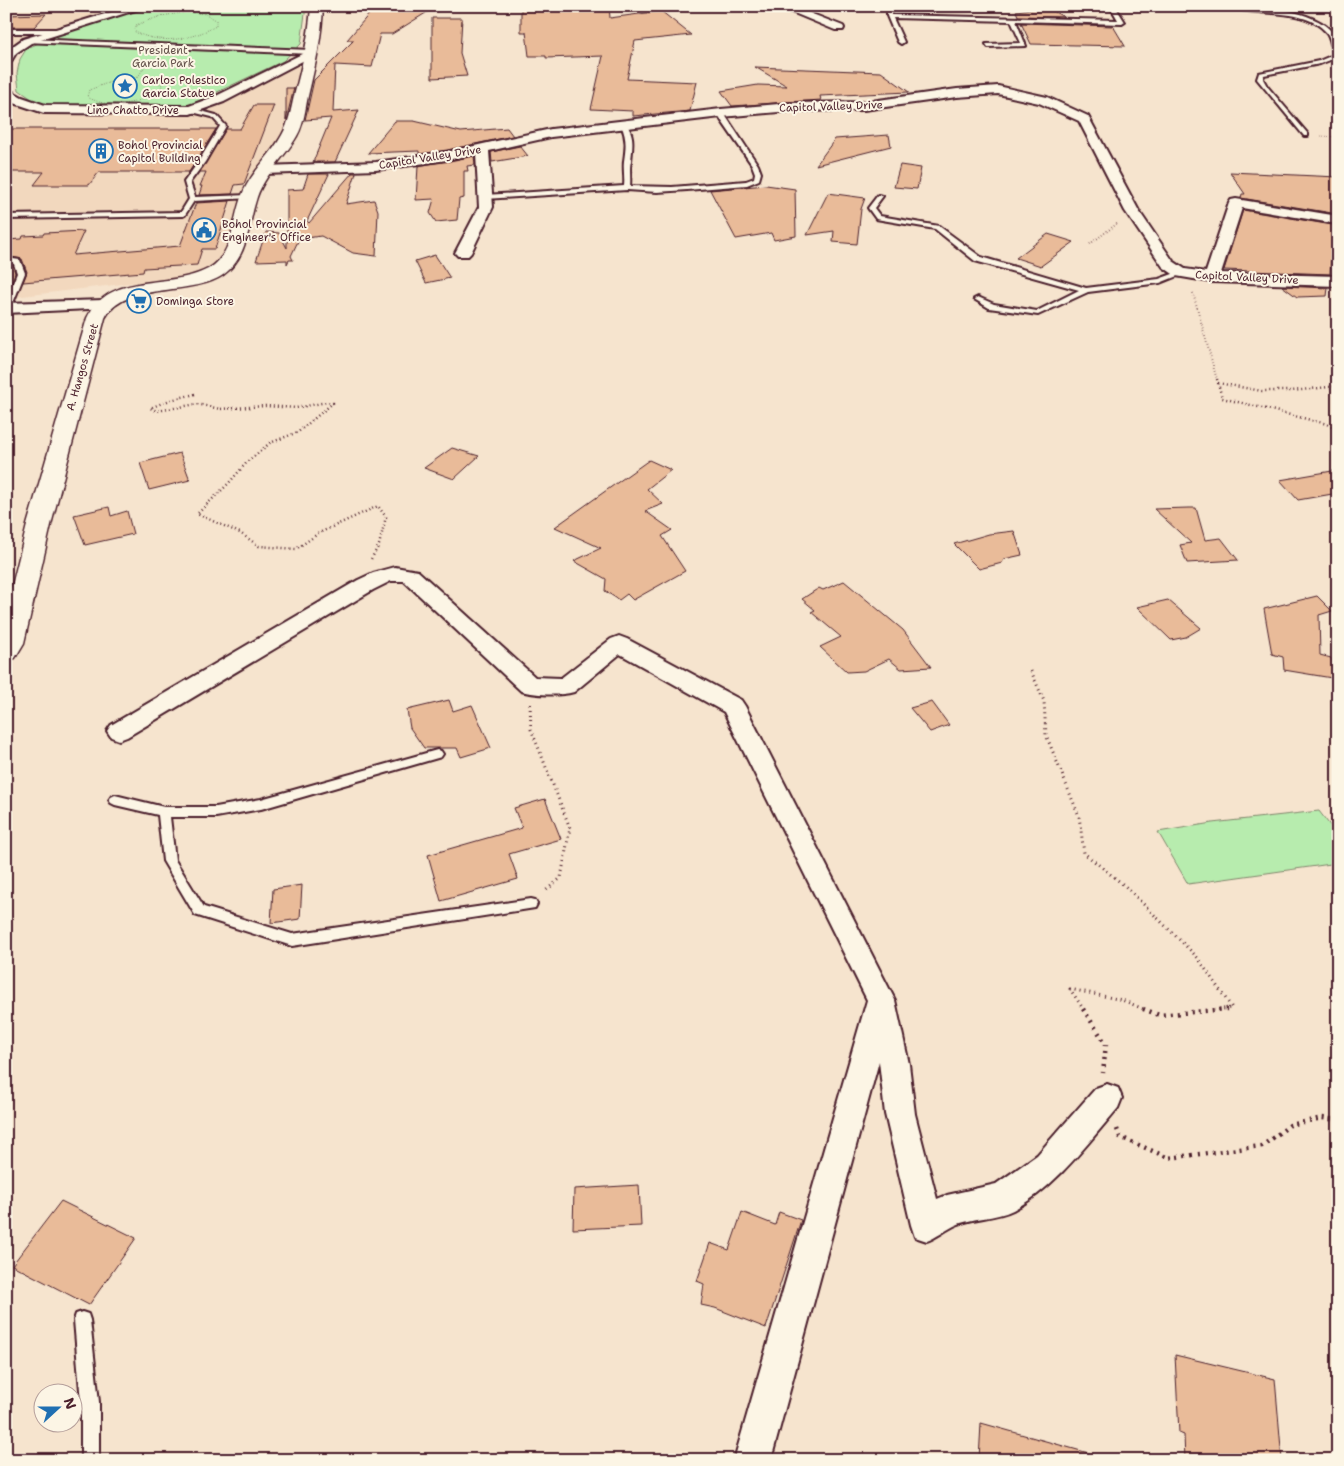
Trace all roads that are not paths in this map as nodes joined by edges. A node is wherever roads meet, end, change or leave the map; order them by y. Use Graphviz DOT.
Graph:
graph roads {
  1 [pos="143,6"];
  2 [pos="317,6"];
  3 [pos="782,6"];
  4 [pos="889,6"];
  5 [pos="1112,6"];
  6 [pos="1228,6"];
  7 [pos="1002,12"];
  8 [pos="890,16"];
  9 [pos="1005,18"];
  10 [pos="1013,19"];
  11 [pos="839,28"];
  12 [pos="6,31"];
  13 [pos="58,31"];
  14 [pos="41,36"];
  15 [pos="6,37"];
  16 [pos="28,41"];
  17 [pos="901,42"];
  18 [pos="988,45"];
  19 [pos="310,53"];
  20 [pos="6,61"];
  21 [pos="6,92"];
  22 [pos="190,110"];
  23 [pos="721,112"];
  24 [pos="624,124"];
  25 [pos="1306,135"];
  26 [pos="482,148"];
  27 [pos="265,170"];
  28 [pos="626,188"];
  29 [pos="880,196"];
  30 [pos="249,197"];
  31 [pos="485,197"];
  32 [pos="192,199"];
  33 [pos="6,217"];
  34 [pos="1338,220"];
  35 [pos="463,252"];
  36 [pos="6,260"];
  37 [pos="1181,273"];
  38 [pos="1211,277"];
  39 [pos="1338,281"];
  40 [pos="1086,290"];
  41 [pos="978,299"];
  42 [pos="104,305"];
  43 [pos="7,308"];
  44 [pos="6,652"];
  45 [pos="119,731"];
  46 [pos="437,754"];
  47 [pos="115,800"];
  48 [pos="164,812"];
  49 [pos="531,904"];
  50 [pos="881,1000"];
  51 [pos="1107,1098"];
  52 [pos="82,1320"];
  53 [pos="90,1460"];
  54 [pos="752,1460"];
  1 -- 13 [label="street"];
  2 -- 19 [label="street"];
  3 -- 11 [label="street"];
  4 -- 8 [label="lane"];
  5 -- 10 [label="lane"];
  6 -- 25 [label="lane"];
  7 -- 9 [label="lane"];
  8 -- 9 [label="lane"];
  8 -- 17 [label="lane"];
  9 -- 10 [label="lane"];
  10 -- 18 [label="lane"];
  12 -- 13 [label="lane"];
  13 -- 14 [label="street"];
  14 -- 15 [label="lane"];
  14 -- 16 [label="street"];
  16 -- 19 [label="lane"];
  16 -- 20 [label="street"];
  19 -- 22 [label="street, Lino Chatto Drive"];
  19 -- 27 [label="street"];
  21 -- 22 [label="street, Lino Chatto Drive"];
  22 -- 32 [label="lane"];
  23 -- 24 [label="street, Capitol Valley Drive"];
  23 -- 28 [label="lane"];
  23 -- 37 [label="street, Capitol Valley Drive"];
  24 -- 26 [label="street, Capitol Valley Drive"];
  24 -- 28 [label="lane"];
  26 -- 27 [label="street, Capitol Valley Drive"];
  26 -- 31 [label="street"];
  27 -- 30 [label="street"];
  28 -- 31 [label="lane"];
  29 -- 40 [label="lane"];
  30 -- 32 [label="lane"];
  30 -- 42 [label="street"];
  31 -- 35 [label="street"];
  32 -- 33 [label="lane"];
  34 -- 38 [label="street"];
  36 -- 43 [label="lane"];
  37 -- 38 [label="street, Capitol Valley Drive"];
  37 -- 40 [label="lane"];
  38 -- 39 [label="street, Capitol Valley Drive"];
  40 -- 41 [label="lane"];
  42 -- 43 [label="street"];
  42 -- 44 [label="street, A. Hangos Street"];
  45 -- 50 [label="street"];
  46 -- 48 [label="lane"];
  47 -- 48 [label="lane"];
  48 -- 49 [label="lane"];
  50 -- 51 [label="street"];
  50 -- 54 [label="street"];
  52 -- 53 [label="lane"];
}
